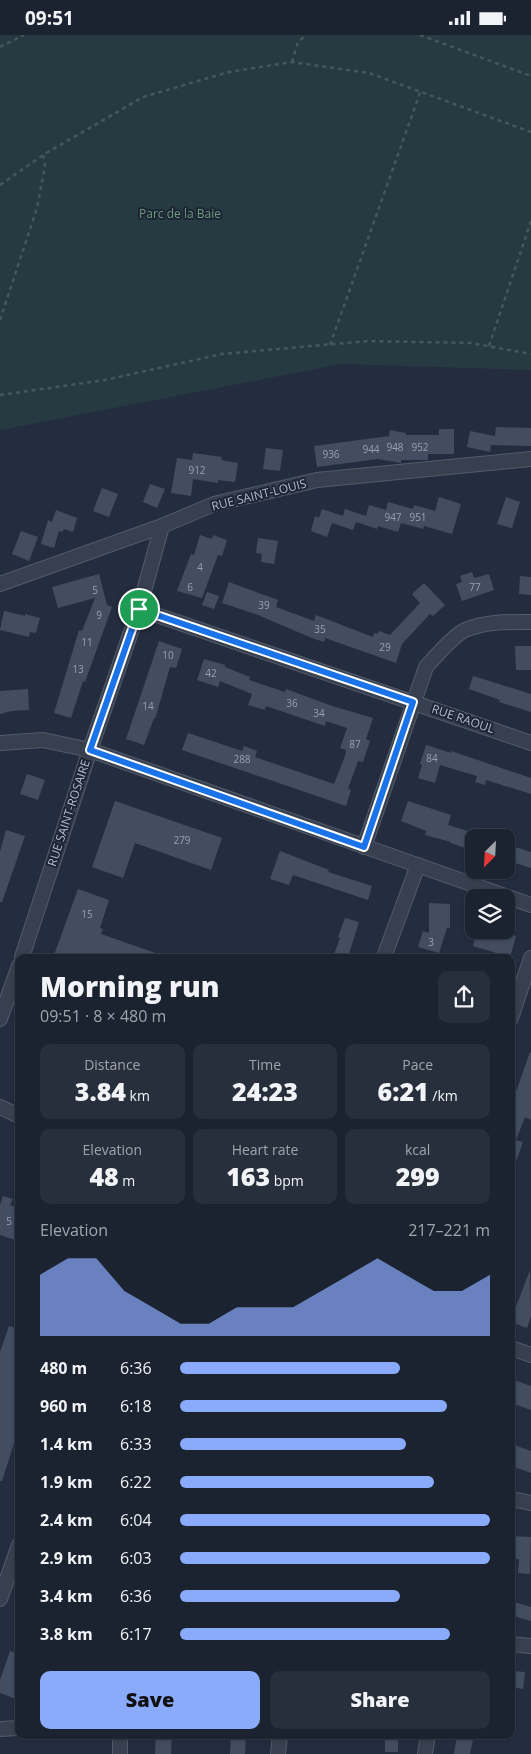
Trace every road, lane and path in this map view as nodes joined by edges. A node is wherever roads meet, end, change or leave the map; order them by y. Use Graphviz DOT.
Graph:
graph roads {
  1 [pos="24,35"];
  2 [pos="306,35"];
  3 [pos="420,35"];
  4 [pos="0,47"];
  5 [pos="292,62"];
  6 [pos="531,76"];
  7 [pos="420,90"];
  8 [pos="531,132"];
  9 [pos="43,155"];
  10 [pos="0,185"];
  11 [pos="531,221"];
  12 [pos="0,321"];
  13 [pos="330,345"];
  14 [pos="489,346"];
  15 [pos="531,355"];
  16 [pos="0,395"];
  17 [pos="531,459"];
  18 [pos="162,526"];
  19 [pos="0,584"];
  20 [pos="139,609"];
  21 [pos="531,622"];
  22 [pos="413,702"];
  23 [pos="0,743"];
  24 [pos="531,743"];
  25 [pos="90,750"];
  26 [pos="364,847"];
  27 [pos="418,865"];
  28 [pos="531,905"];
  29 [pos="23,954"];
  30 [pos="385,954"];
  31 [pos="531,958"];
  32 [pos="15,983"];
  33 [pos="515,1006"];
  34 [pos="0,1019"];
  35 [pos="0,1107"];
  36 [pos="15,1114"];
  37 [pos="515,1349"];
  38 [pos="531,1355"];
  39 [pos="515,1500"];
  40 [pos="531,1503"];
  41 [pos="15,1555"];
  42 [pos="1,1590"];
  43 [pos="515,1644"];
  44 [pos="531,1646"];
  45 [pos="15,1728"];
  46 [pos="0,1729"];
  47 [pos="120,1739"];
  48 [pos="280,1739"];
  49 [pos="427,1739"];
  50 [pos="120,1754"];
  51 [pos="278,1754"];
  52 [pos="425,1754"];
  1 -- 4 [label="path"];
  2 -- 5 [label="path"];
  3 -- 6 [label="path"];
  5 -- 7 [label="path"];
  5 -- 9 [label="path"];
  7 -- 8 [label="path"];
  7 -- 13 [label="path"];
  9 -- 10 [label="path"];
  9 -- 12 [label="path"];
  11 -- 14 [label="path"];
  13 -- 14 [label="path"];
  13 -- 16 [label="path"];
  14 -- 15 [label="path"];
  17 -- 18 [label="street, RUE SAINT-LOUIS"];
  18 -- 19 [label="street, RUE SAINT-LOUIS"];
  18 -- 20 [label="street, RUE SAINT-ROSAIRE"];
  20 -- 22 [label="street, RUE RAOUL"];
  20 -- 25 [label="street, RUE SAINT-ROSAIRE"];
  21 -- 22 [label="street"];
  22 -- 24 [label="street, RUE RAOUL"];
  22 -- 26 [label="street"];
  23 -- 25 [label="street"];
  25 -- 26 [label="street"];
  25 -- 29 [label="street, RUE SAINT-ROSAIRE"];
  26 -- 27 [label="street"];
  27 -- 28 [label="street"];
  27 -- 30 [label="street"];
  31 -- 33 [label="street"];
  32 -- 34 [label="street"];
  35 -- 36 [label="street"];
  37 -- 38 [label="street"];
  39 -- 40 [label="street"];
  41 -- 42 [label="street"];
  43 -- 44 [label="street"];
  45 -- 46 [label="street"];
  47 -- 50 [label="street"];
  48 -- 51 [label="street"];
  49 -- 52 [label="street"];
}
